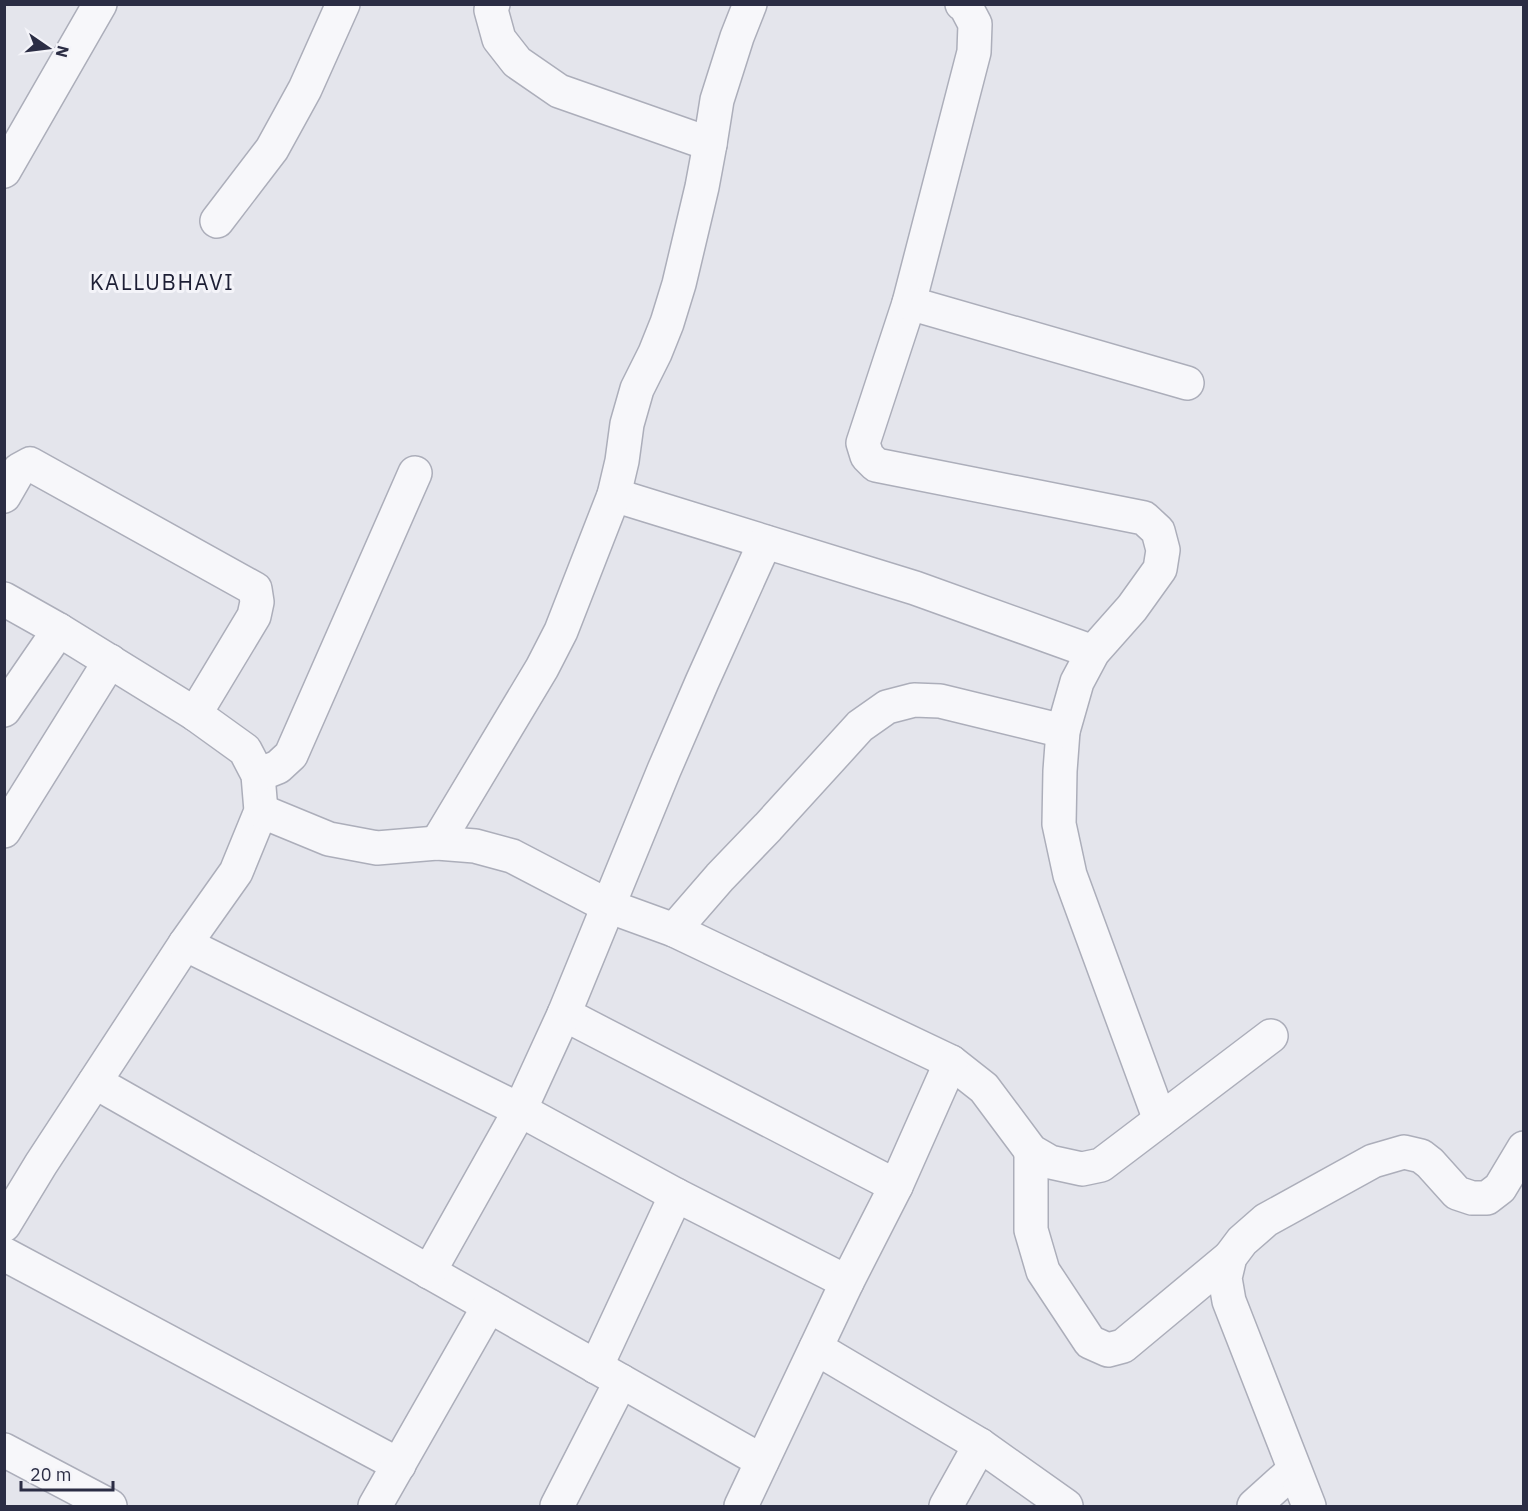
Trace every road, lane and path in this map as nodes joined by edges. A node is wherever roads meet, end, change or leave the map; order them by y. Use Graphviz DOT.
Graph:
graph roads {
  1 [pos="100,4"];
  2 [pos="493,4"];
  3 [pos="750,4"];
  4 [pos="962,4"];
  5 [pos="333,8"];
  6 [pos="710,144"];
  7 [pos="4,171"];
  8 [pos="217,221"];
  9 [pos="909,303"];
  10 [pos="1187,383"];
  11 [pos="415,473"];
  12 [pos="614,495"];
  13 [pos="4,496"];
  14 [pos="765,542"];
  15 [pos="4,599"];
  16 [pos="59,630"];
  17 [pos="1093,652"];
  18 [pos="110,661"];
  19 [pos="4,710"];
  20 [pos="195,714"];
  21 [pos="1063,731"];
  22 [pos="258,775"];
  23 [pos="261,811"];
  24 [pos="4,831"];
  25 [pos="437,843"];
  26 [pos="608,906"];
  27 [pos="674,930"];
  28 [pos="185,944"];
  29 [pos="564,1014"];
  30 [pos="1271,1036"];
  31 [pos="951,1062"];
  32 [pos="95,1082"];
  33 [pos="520,1110"];
  34 [pos="1160,1120"];
  35 [pos="1524,1148"];
  36 [pos="1030,1150"];
  37 [pos="896,1186"];
  38 [pos="676,1195"];
  39 [pos="4,1225"];
  40 [pos="4,1254"];
  41 [pos="1230,1257"];
  42 [pos="429,1272"];
  43 [pos="847,1282"];
  44 [pos="489,1306"];
  45 [pos="816,1348"];
  46 [pos="608,1374"];
  47 [pos="980,1445"];
  48 [pos="4,1450"];
  49 [pos="762,1461"];
  50 [pos="399,1465"];
  51 [pos="1294,1470"];
  52 [pos="110,1506"];
  53 [pos="375,1506"];
  54 [pos="557,1506"];
  55 [pos="741,1506"];
  56 [pos="946,1506"];
  57 [pos="1066,1506"];
  58 [pos="1254,1506"];
  59 [pos="1309,1506"];
  1 -- 7 [label="street"];
  2 -- 6 [label="street"];
  3 -- 6 [label="street"];
  4 -- 9 [label="street"];
  5 -- 8 [label="street"];
  6 -- 12 [label="street"];
  9 -- 10 [label="street"];
  9 -- 17 [label="street"];
  11 -- 22 [label="street"];
  12 -- 14 [label="street"];
  12 -- 25 [label="street"];
  13 -- 20 [label="street"];
  14 -- 17 [label="street"];
  14 -- 26 [label="street"];
  15 -- 16 [label="street"];
  16 -- 18 [label="street"];
  16 -- 19 [label="street"];
  17 -- 21 [label="street"];
  18 -- 20 [label="street"];
  18 -- 24 [label="street"];
  20 -- 22 [label="street"];
  21 -- 27 [label="street"];
  21 -- 34 [label="street"];
  22 -- 23 [label="street"];
  23 -- 25 [label="street"];
  23 -- 28 [label="street"];
  25 -- 26 [label="street"];
  26 -- 27 [label="street"];
  26 -- 29 [label="street"];
  27 -- 31 [label="street"];
  28 -- 32 [label="street"];
  28 -- 33 [label="street"];
  29 -- 33 [label="street"];
  29 -- 37 [label="street"];
  30 -- 34 [label="street"];
  31 -- 36 [label="street"];
  31 -- 37 [label="street"];
  32 -- 39 [label="street"];
  32 -- 42 [label="street"];
  33 -- 38 [label="street"];
  33 -- 42 [label="street"];
  34 -- 36 [label="street"];
  35 -- 41 [label="street"];
  36 -- 41 [label="street"];
  37 -- 43 [label="street"];
  38 -- 43 [label="street"];
  38 -- 46 [label="street"];
  40 -- 50 [label="street"];
  41 -- 51 [label="street"];
  42 -- 44 [label="street"];
  43 -- 45 [label="street"];
  44 -- 46 [label="street"];
  44 -- 50 [label="street"];
  45 -- 47 [label="street"];
  45 -- 49 [label="street"];
  46 -- 49 [label="street"];
  46 -- 54 [label="street"];
  47 -- 56 [label="street"];
  47 -- 57 [label="street"];
  48 -- 52 [label="street"];
  49 -- 55 [label="street"];
  50 -- 53 [label="street"];
  51 -- 58 [label="street"];
  51 -- 59 [label="street"];
}
